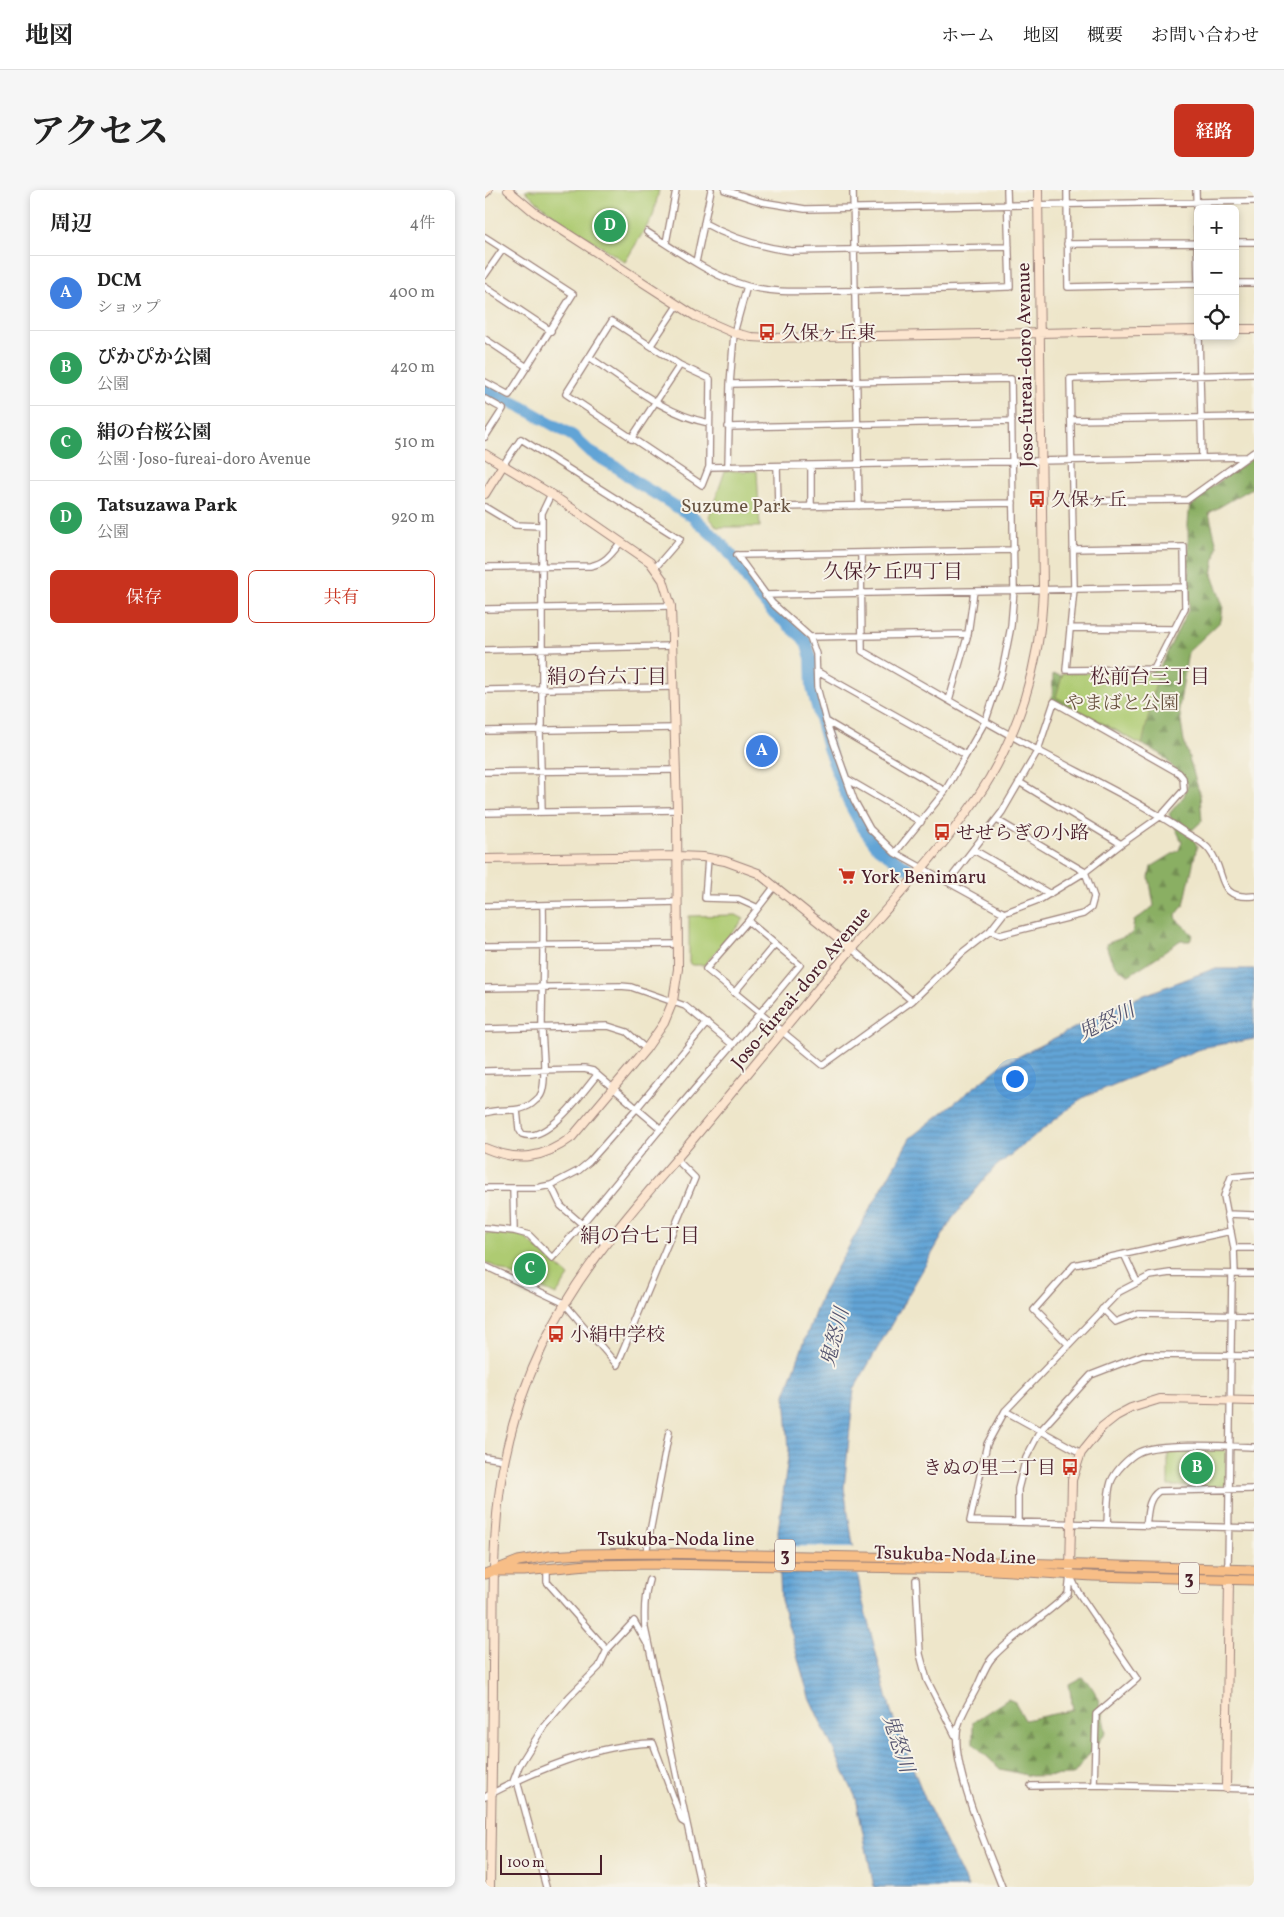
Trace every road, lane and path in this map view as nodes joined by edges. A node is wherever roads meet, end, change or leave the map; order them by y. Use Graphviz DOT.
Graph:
graph roads {
  1 [pos="488,190"];
  2 [pos="508,190"];
  3 [pos="676,190"];
  4 [pos="711,190"];
  5 [pos="725,190"];
  6 [pos="853,190"];
  7 [pos="1007,190"];
  8 [pos="1038,190"];
  9 [pos="1067,190"];
  10 [pos="1195,190"];
  11 [pos="485,194"];
  12 [pos="1254,201"];
  13 [pos="1196,202"];
  14 [pos="1008,205"];
  15 [pos="1038,205"];
  16 [pos="1067,205"];
  17 [pos="1196,205"];
  18 [pos="853,208"];
  19 [pos="704,223"];
  20 [pos="647,232"];
  21 [pos="485,237"];
  22 [pos="1194,242"];
  23 [pos="1239,242"];
  24 [pos="1254,242"];
  25 [pos="666,243"];
  26 [pos="1067,244"];
  27 [pos="1009,247"];
  28 [pos="503,249"];
  29 [pos="855,250"];
  30 [pos="697,262"];
  31 [pos="485,275"];
  32 [pos="1239,283"];
  33 [pos="1254,283"];
  34 [pos="1194,285"];
  35 [pos="747,286"];
  36 [pos="485,287"];
  37 [pos="856,291"];
  38 [pos="677,306"];
  39 [pos="1239,329"];
  40 [pos="1254,329"];
  41 [pos="1194,330"];
  42 [pos="551,331"];
  43 [pos="734,333"];
  44 [pos="1039,334"];
  45 [pos="856,337"];
  46 [pos="485,339"];
  47 [pos="1199,340"];
  48 [pos="651,345"];
  49 [pos="589,357"];
  50 [pos="680,365"];
  51 [pos="527,367"];
  52 [pos="1254,374"];
  53 [pos="1200,376"];
  54 [pos="485,382"];
  55 [pos="857,382"];
  56 [pos="730,384"];
  57 [pos="485,399"];
  58 [pos="657,403"];
  59 [pos="1254,417"];
  60 [pos="1201,418"];
  61 [pos="1071,420"];
  62 [pos="1012,421"];
  63 [pos="709,423"];
  64 [pos="858,424"];
  65 [pos="728,427"];
  66 [pos="485,437"];
  67 [pos="631,439"];
  68 [pos="1254,452"];
  69 [pos="485,454"];
  70 [pos="1246,457"];
  71 [pos="1202,458"];
  72 [pos="1072,461"];
  73 [pos="1013,462"];
  74 [pos="1042,462"];
  75 [pos="503,465"];
  76 [pos="859,465"];
  77 [pos="728,466"];
  78 [pos="777,466"];
  79 [pos="811,466"];
  80 [pos="709,467"];
  81 [pos="485,494"];
  82 [pos="551,494"];
  83 [pos="1073,501"];
  84 [pos="1013,503"];
  85 [pos="485,506"];
  86 [pos="811,506"];
  87 [pos="859,506"];
  88 [pos="542,526"];
  89 [pos="621,542"];
  90 [pos="1073,549"];
  91 [pos="1014,550"];
  92 [pos="861,553"];
  93 [pos="542,566"];
  94 [pos="485,568"];
  95 [pos="655,568"];
  96 [pos="1185,587"];
  97 [pos="1074,589"];
  98 [pos="1014,590"];
  99 [pos="1043,590"];
  100 [pos="974,591"];
  101 [pos="861,593"];
  102 [pos="765,595"];
  103 [pos="671,606"];
  104 [pos="541,608"];
  105 [pos="485,609"];
  106 [pos="1071,628"];
  107 [pos="1175,629"];
  108 [pos="967,634"];
  109 [pos="862,636"];
  110 [pos="810,637"];
  111 [pos="673,646"];
  112 [pos="541,648"];
  113 [pos="485,650"];
  114 [pos="818,672"];
  115 [pos="674,687"];
  116 [pos="485,690"];
  117 [pos="541,690"];
  118 [pos="949,700"];
  119 [pos="986,720"];
  120 [pos="826,721"];
  121 [pos="674,728"];
  122 [pos="540,730"];
  123 [pos="485,731"];
  124 [pos="1011,735"];
  125 [pos="1038,750"];
  126 [pos="966,755"];
  127 [pos="675,770"];
  128 [pos="485,772"];
  129 [pos="541,772"];
  130 [pos="847,779"];
  131 [pos="1019,782"];
  132 [pos="945,791"];
  133 [pos="677,810"];
  134 [pos="542,812"];
  135 [pos="485,813"];
  136 [pos="1161,816"];
  137 [pos="997,820"];
  138 [pos="921,822"];
  139 [pos="1121,844"];
  140 [pos="974,850"];
  141 [pos="895,853"];
  142 [pos="677,856"];
  143 [pos="708,858"];
  144 [pos="485,859"];
  145 [pos="922,868"];
  146 [pos="1085,872"];
  147 [pos="948,882"];
  148 [pos="775,886"];
  149 [pos="1050,894"];
  150 [pos="1254,896"];
  151 [pos="678,902"];
  152 [pos="543,905"];
  153 [pos="485,906"];
  154 [pos="758,908"];
  155 [pos="1004,913"];
  156 [pos="748,921"];
  157 [pos="990,931"];
  158 [pos="678,944"];
  159 [pos="775,944"];
  160 [pos="485,946"];
  161 [pos="544,946"];
  162 [pos="852,949"];
  163 [pos="542,987"];
  164 [pos="485,988"];
  165 [pos="734,993"];
  166 [pos="673,1001"];
  167 [pos="912,1001"];
  168 [pos="760,1014"];
  169 [pos="707,1024"];
  170 [pos="542,1028"];
  171 [pos="485,1029"];
  172 [pos="783,1032"];
  173 [pos="733,1045"];
  174 [pos="646,1049"];
  175 [pos="544,1070"];
  176 [pos="485,1071"];
  177 [pos="597,1075"];
  178 [pos="613,1088"];
  179 [pos="637,1108"];
  180 [pos="517,1110"];
  181 [pos="485,1113"];
  182 [pos="661,1129"];
  183 [pos="485,1148"];
  184 [pos="676,1159"];
  185 [pos="1254,1175"];
  186 [pos="551,1185"];
  187 [pos="485,1188"];
  188 [pos="513,1188"];
  189 [pos="1227,1214"];
  190 [pos="1254,1215"];
  191 [pos="582,1225"];
  192 [pos="485,1228"];
  193 [pos="514,1231"];
  194 [pos="1231,1231"];
  195 [pos="605,1244"];
  196 [pos="1234,1248"];
  197 [pos="1254,1248"];
  198 [pos="1124,1254"];
  199 [pos="485,1266"];
  200 [pos="1233,1274"];
  201 [pos="1254,1274"];
  202 [pos="1137,1282"];
  203 [pos="565,1303"];
  204 [pos="1102,1308"];
  205 [pos="1231,1315"];
  206 [pos="1254,1315"];
  207 [pos="1068,1344"];
  208 [pos="1231,1356"];
  209 [pos="1254,1356"];
  210 [pos="1231,1400"];
  211 [pos="1254,1401"];
  212 [pos="1005,1411"];
  213 [pos="1040,1431"];
  214 [pos="669,1432"];
  215 [pos="1231,1446"];
  216 [pos="1254,1447"];
  217 [pos="1081,1453"];
  218 [pos="485,1457"];
  219 [pos="504,1460"];
  220 [pos="1229,1489"];
  221 [pos="1254,1489"];
  222 [pos="1018,1521"];
  223 [pos="1071,1523"];
  224 [pos="1107,1524"];
  225 [pos="1147,1526"];
  226 [pos="1229,1528"];
  227 [pos="1254,1528"];
  228 [pos="651,1553"];
  229 [pos="655,1564"];
  230 [pos="1070,1564"];
  231 [pos="547,1568"];
  232 [pos="1228,1570"];
  233 [pos="1254,1570"];
  234 [pos="489,1573"];
  235 [pos="1070,1575"];
  236 [pos="649,1580"];
  237 [pos="916,1580"];
  238 [pos="1229,1580"];
  239 [pos="1254,1580"];
  240 [pos="649,1646"];
  241 [pos="607,1650"];
  242 [pos="956,1737"];
  243 [pos="515,1782"];
  244 [pos="1094,1785"];
  245 [pos="1031,1786"];
  246 [pos="1227,1788"];
  247 [pos="1254,1789"];
  248 [pos="488,1795"];
  249 [pos="687,1824"];
  250 [pos="490,1887"];
  251 [pos="546,1887"];
  252 [pos="701,1887"];
  253 [pos="1002,1887"];
  1 -- 11 [label="street"];
  2 -- 38 [label="street"];
  3 -- 25 [label="street"];
  4 -- 19 [label="street"];
  5 -- 18 [label="street"];
  6 -- 18 [label="street"];
  7 -- 14 [label="street"];
  8 -- 15 [label="street, Joso-fureai-doro Avenue"];
  9 -- 16 [label="street"];
  10 -- 13 [label="street"];
  12 -- 13 [label="street"];
  13 -- 16 [label="street"];
  13 -- 17 [label="street"];
  14 -- 15 [label="street"];
  14 -- 18 [label="street"];
  14 -- 27 [label="street"];
  15 -- 16 [label="street"];
  15 -- 44 [label="street, Joso-fureai-doro Avenue"];
  16 -- 26 [label="street"];
  18 -- 29 [label="street"];
  19 -- 29 [label="street"];
  19 -- 30 [label="street"];
  20 -- 25 [label="street"];
  21 -- 28 [label="street"];
  22 -- 26 [label="street"];
  23 -- 24 [label="street"];
  25 -- 30 [label="street"];
  26 -- 34 [label="street"];
  27 -- 29 [label="street"];
  27 -- 37 [label="street"];
  28 -- 31 [label="street"];
  28 -- 42 [label="street"];
  29 -- 37 [label="street"];
  30 -- 35 [label="street"];
  32 -- 33 [label="street"];
  35 -- 37 [label="street"];
  35 -- 43 [label="street"];
  36 -- 42 [label="street"];
  37 -- 45 [label="street"];
  38 -- 43 [label="street"];
  38 -- 48 [label="street"];
  39 -- 40 [label="street"];
  41 -- 44 [label="street"];
  42 -- 51 [label="street"];
  43 -- 45 [label="street"];
  43 -- 56 [label="street"];
  44 -- 45 [label="street"];
  44 -- 74 [label="street, Joso-fureai-doro Avenue"];
  45 -- 55 [label="street"];
  46 -- 51 [label="street"];
  47 -- 53 [label="street"];
  48 -- 49 [label="street"];
  48 -- 50 [label="street"];
  49 -- 58 [label="street"];
  49 -- 67 [label="street"];
  50 -- 58 [label="street"];
  50 -- 63 [label="street"];
  51 -- 54 [label="street"];
  52 -- 53 [label="street"];
  53 -- 60 [label="street"];
  53 -- 61 [label="street"];
  55 -- 56 [label="street"];
  55 -- 62 [label="street"];
  55 -- 64 [label="street"];
  56 -- 65 [label="street"];
  57 -- 66 [label="street"];
  58 -- 63 [label="street"];
  58 -- 67 [label="street"];
  59 -- 60 [label="street"];
  60 -- 61 [label="street"];
  60 -- 71 [label="street"];
  61 -- 72 [label="street"];
  62 -- 64 [label="street"];
  62 -- 73 [label="street"];
  63 -- 80 [label="street"];
  64 -- 65 [label="street"];
  64 -- 76 [label="street"];
  65 -- 77 [label="street"];
  67 -- 80 [label="street"];
  68 -- 70 [label="street"];
  69 -- 75 [label="street"];
  70 -- 71 [label="street"];
  70 -- 83 [label="street"];
  71 -- 72 [label="street"];
  72 -- 74 [label="street"];
  72 -- 83 [label="street"];
  73 -- 74 [label="street"];
  73 -- 76 [label="street"];
  73 -- 84 [label="street"];
  74 -- 99 [label="street, Joso-fureai-doro Avenue"];
  75 -- 81 [label="street"];
  75 -- 82 [label="street"];
  75 -- 95 [label="street"];
  76 -- 79 [label="street"];
  76 -- 87 [label="street"];
  77 -- 78 [label="street"];
  77 -- 80 [label="street"];
  78 -- 79 [label="street"];
  78 -- 86 [label="street"];
  79 -- 86 [label="street"];
  82 -- 88 [label="street"];
  82 -- 89 [label="street"];
  83 -- 90 [label="street"];
  84 -- 87 [label="street"];
  84 -- 91 [label="street"];
  85 -- 88 [label="street"];
  86 -- 87 [label="street"];
  88 -- 93 [label="street"];
  89 -- 93 [label="street"];
  89 -- 95 [label="street"];
  90 -- 96 [label="street"];
  90 -- 97 [label="street"];
  91 -- 92 [label="street"];
  91 -- 98 [label="street"];
  92 -- 101 [label="street"];
  92 -- 102 [label="street"];
  93 -- 94 [label="street"];
  93 -- 104 [label="street"];
  95 -- 103 [label="street"];
  96 -- 97 [label="street"];
  96 -- 107 [label="street"];
  97 -- 99 [label="street"];
  97 -- 106 [label="street"];
  98 -- 99 [label="street"];
  98 -- 100 [label="street"];
  98 -- 119 [label="street"];
  99 -- 124 [label="street, Joso-fureai-doro Avenue"];
  100 -- 101 [label="street"];
  100 -- 108 [label="street"];
  101 -- 102 [label="street"];
  101 -- 109 [label="street"];
  102 -- 110 [label="street"];
  103 -- 104 [label="street"];
  103 -- 111 [label="street"];
  104 -- 105 [label="street"];
  104 -- 112 [label="street"];
  106 -- 107 [label="street"];
  106 -- 107 [label="street"];
  108 -- 109 [label="street"];
  108 -- 118 [label="street"];
  109 -- 110 [label="street"];
  109 -- 118 [label="street"];
  110 -- 114 [label="street"];
  111 -- 112 [label="street"];
  111 -- 115 [label="street"];
  112 -- 113 [label="street"];
  112 -- 117 [label="street"];
  114 -- 120 [label="street"];
  114 -- 126 [label="street"];
  115 -- 117 [label="street"];
  115 -- 121 [label="street"];
  116 -- 117 [label="street"];
  117 -- 122 [label="street"];
  118 -- 119 [label="street"];
  119 -- 124 [label="street"];
  119 -- 126 [label="street"];
  120 -- 130 [label="street"];
  120 -- 132 [label="street"];
  121 -- 122 [label="street"];
  121 -- 127 [label="street"];
  122 -- 123 [label="street"];
  122 -- 129 [label="street"];
  124 -- 125 [label="street"];
  124 -- 145 [label="street, Joso-fureai-doro Avenue"];
  125 -- 131 [label="street"];
  125 -- 136 [label="street"];
  125 -- 136 [label="street"];
  126 -- 132 [label="street"];
  127 -- 129 [label="street"];
  127 -- 133 [label="street"];
  128 -- 129 [label="street"];
  129 -- 134 [label="street"];
  130 -- 138 [label="street"];
  130 -- 141 [label="street"];
  131 -- 137 [label="street"];
  131 -- 139 [label="street"];
  132 -- 138 [label="street"];
  133 -- 134 [label="street"];
  133 -- 142 [label="street"];
  134 -- 135 [label="street"];
  136 -- 139 [label="street"];
  136 -- 150 [label="street"];
  137 -- 140 [label="street"];
  137 -- 146 [label="street"];
  138 -- 141 [label="street"];
  139 -- 146 [label="street"];
  140 -- 147 [label="street"];
  140 -- 149 [label="street"];
  141 -- 145 [label="street"];
  142 -- 143 [label="street"];
  142 -- 144 [label="street"];
  142 -- 151 [label="street"];
  143 -- 148 [label="street"];
  143 -- 154 [label="street"];
  145 -- 147 [label="street"];
  145 -- 162 [label="street, Joso-fureai-doro Avenue"];
  146 -- 149 [label="street"];
  146 -- 157 [label="street"];
  147 -- 155 [label="street"];
  148 -- 154 [label="street"];
  148 -- 162 [label="street"];
  149 -- 155 [label="street"];
  151 -- 152 [label="street"];
  151 -- 158 [label="street"];
  152 -- 153 [label="street"];
  152 -- 161 [label="street"];
  154 -- 156 [label="street"];
  155 -- 157 [label="street"];
  156 -- 159 [label="street"];
  156 -- 165 [label="street"];
  157 -- 167 [label="street"];
  158 -- 161 [label="street"];
  158 -- 166 [label="street"];
  159 -- 165 [label="street"];
  159 -- 168 [label="street"];
  160 -- 161 [label="street"];
  161 -- 163 [label="street"];
  162 -- 167 [label="street"];
  162 -- 172 [label="street, Joso-fureai-doro Avenue"];
  163 -- 164 [label="street"];
  163 -- 166 [label="street"];
  163 -- 170 [label="street"];
  165 -- 168 [label="street"];
  166 -- 169 [label="street"];
  166 -- 174 [label="street"];
  167 -- 172 [label="street"];
  168 -- 172 [label="street"];
  168 -- 173 [label="street"];
  169 -- 173 [label="street"];
  169 -- 179 [label="street"];
  170 -- 171 [label="street"];
  170 -- 174 [label="street"];
  170 -- 175 [label="street"];
  172 -- 184 [label="street, Joso-fureai-doro Avenue"];
  173 -- 182 [label="street"];
  174 -- 178 [label="street"];
  175 -- 176 [label="street"];
  175 -- 177 [label="street"];
  175 -- 180 [label="street"];
  177 -- 178 [label="street"];
  177 -- 180 [label="street"];
  178 -- 179 [label="street"];
  178 -- 183 [label="street"];
  179 -- 182 [label="street"];
  179 -- 186 [label="street"];
  180 -- 181 [label="street"];
  182 -- 191 [label="street"];
  184 -- 195 [label="street, Joso-fureai-doro Avenue"];
  184 -- 203 [label="street"];
  185 -- 189 [label="street"];
  186 -- 188 [label="street"];
  186 -- 191 [label="street"];
  187 -- 188 [label="street"];
  188 -- 193 [label="street"];
  189 -- 190 [label="street"];
  189 -- 194 [label="street"];
  191 -- 193 [label="street"];
  191 -- 195 [label="street"];
  192 -- 193 [label="street"];
  194 -- 196 [label="street"];
  194 -- 198 [label="street"];
  195 -- 203 [label="street, Joso-fureai-doro Avenue"];
  196 -- 197 [label="street"];
  196 -- 200 [label="street"];
  198 -- 202 [label="street"];
  198 -- 207 [label="street"];
  199 -- 203 [label="street"];
  200 -- 201 [label="street"];
  200 -- 202 [label="street"];
  200 -- 205 [label="street"];
  202 -- 204 [label="street"];
  203 -- 219 [label="street, Joso-fureai-doro Avenue"];
  204 -- 205 [label="street"];
  204 -- 207 [label="street"];
  205 -- 206 [label="street"];
  205 -- 208 [label="street"];
  207 -- 212 [label="street"];
  208 -- 209 [label="street"];
  208 -- 210 [label="street"];
  208 -- 213 [label="street"];
  210 -- 211 [label="street"];
  210 -- 215 [label="street"];
  210 -- 217 [label="street"];
  212 -- 213 [label="street"];
  212 -- 222 [label="street"];
  213 -- 217 [label="street"];
  213 -- 222 [label="street"];
  214 -- 228 [label="street"];
  215 -- 216 [label="street"];
  215 -- 220 [label="street"];
  215 -- 224 [label="street"];
  217 -- 223 [label="street"];
  218 -- 219 [label="street"];
  219 -- 234 [label="street, Joso-fureai-doro Avenue"];
  220 -- 221 [label="street"];
  220 -- 225 [label="street"];
  220 -- 226 [label="street"];
  222 -- 223 [label="street"];
  223 -- 224 [label="street"];
  223 -- 230 [label="street"];
  224 -- 225 [label="street"];
  225 -- 226 [label="street"];
  226 -- 227 [label="street"];
  226 -- 232 [label="street"];
  228 -- 230 [label="main road, Tsukuba-Noda line / 3"];
  228 -- 234 [label="main road, Tsukuba-Noda line / 3"];
  229 -- 231 [label="main road, Tsukuba-Noda line / 3"];
  229 -- 235 [label="main road, Tsukuba-Noda Line / 3"];
  230 -- 232 [label="main road, 3"];
  230 -- 235 [label="street"];
  231 -- 234 [label="main road, Tsukuba-Noda line / 3"];
  231 -- 241 [label="street"];
  232 -- 233 [label="main road, 3"];
  234 -- 248 [label="street, Joso-fureai-doro Avenue"];
  235 -- 238 [label="main road, Tsukuba-Noda Line / 3"];
  235 -- 242 [label="street"];
  235 -- 244 [label="street"];
  236 -- 240 [label="street"];
  237 -- 242 [label="street"];
  238 -- 239 [label="main road, Tsukuba-Noda Line / 3"];
  238 -- 246 [label="street"];
  240 -- 241 [label="street"];
  240 -- 249 [label="street"];
  241 -- 243 [label="street"];
  242 -- 253 [label="street"];
  243 -- 248 [label="street"];
  243 -- 249 [label="street"];
  243 -- 251 [label="street"];
  244 -- 245 [label="street"];
  244 -- 246 [label="street"];
  246 -- 247 [label="street"];
  248 -- 250 [label="street, Joso-fureai-doro Avenue"];
  249 -- 252 [label="street"];
}
